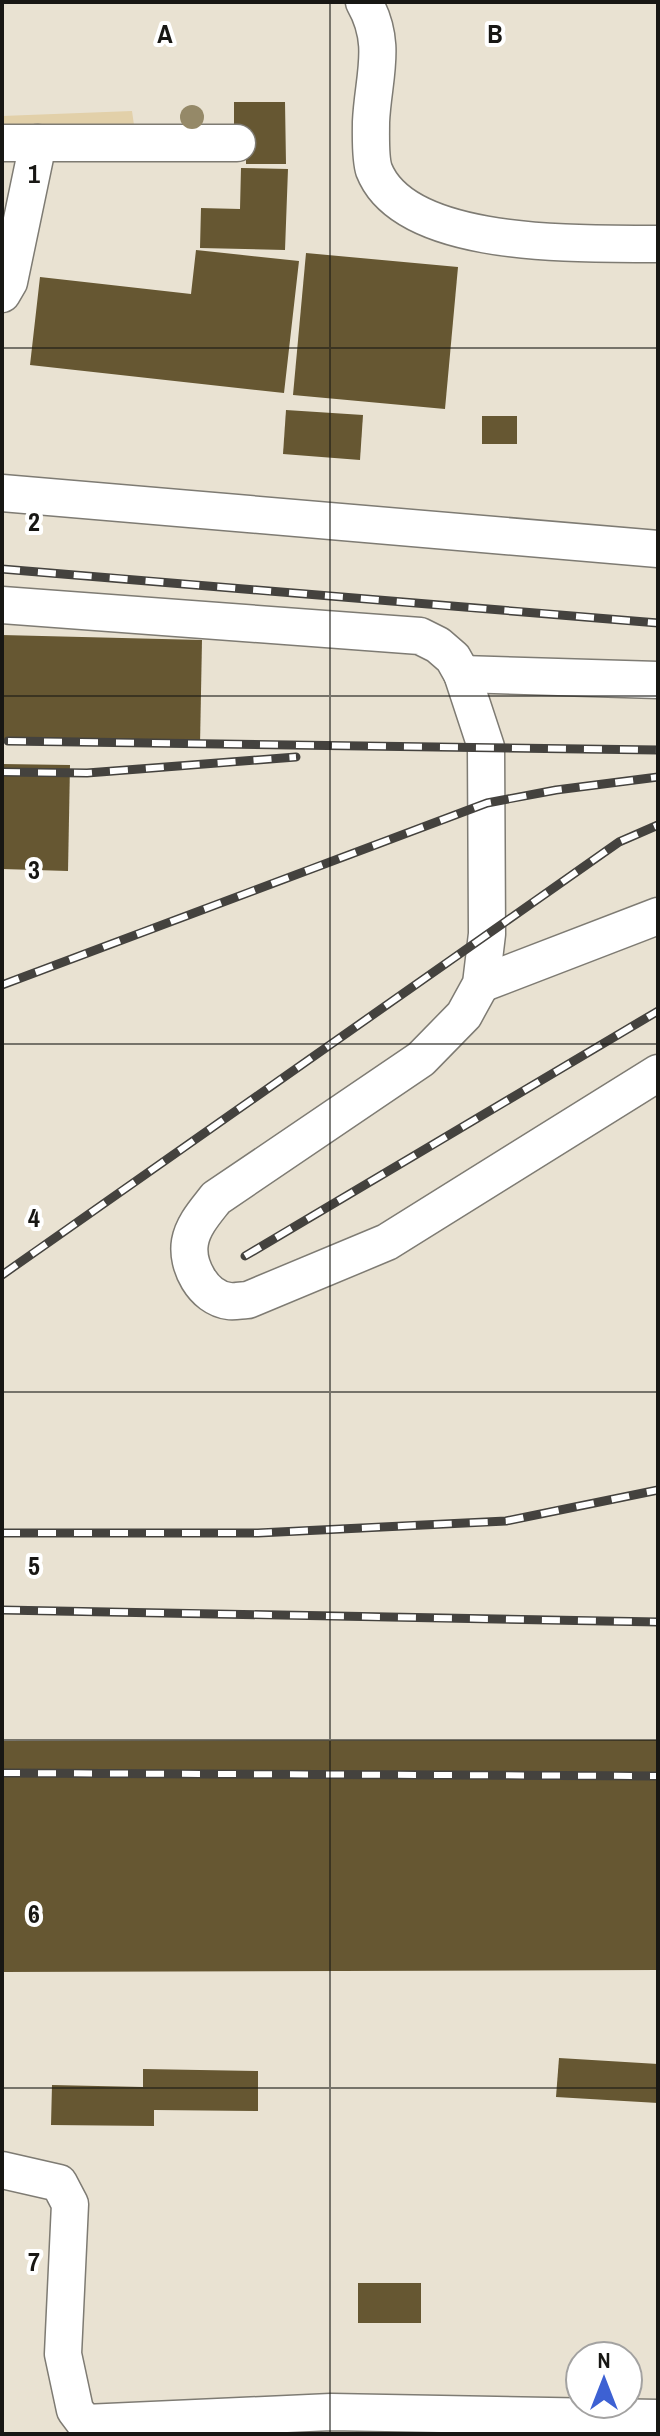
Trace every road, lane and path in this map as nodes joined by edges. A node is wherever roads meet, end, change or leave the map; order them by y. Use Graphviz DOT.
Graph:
graph roads {
  1 [pos="364,2"];
  2 [pos="2,143"];
  3 [pos="38,143"];
  4 [pos="237,143"];
  5 [pos="658,244"];
  6 [pos="2,294"];
  7 [pos="2,493"];
  8 [pos="658,549"];
  9 [pos="2,605"];
  10 [pos="462,674"];
  11 [pos="658,680"];
  12 [pos="658,916"];
  13 [pos="481,984"];
  14 [pos="658,1073"];
  15 [pos="2,2170"];
  16 [pos="658,2418"];
  17 [pos="89,2428"];
  1 -- 5 [label="lane"];
  2 -- 3 [label="lane"];
  3 -- 4 [label="lane"];
  3 -- 6 [label="lane"];
  7 -- 8 [label="lane"];
  9 -- 10 [label="lane"];
  10 -- 11 [label="lane"];
  10 -- 13 [label="lane"];
  12 -- 13 [label="lane"];
  13 -- 14 [label="lane"];
  15 -- 17 [label="lane"];
  16 -- 17 [label="lane"];
}
